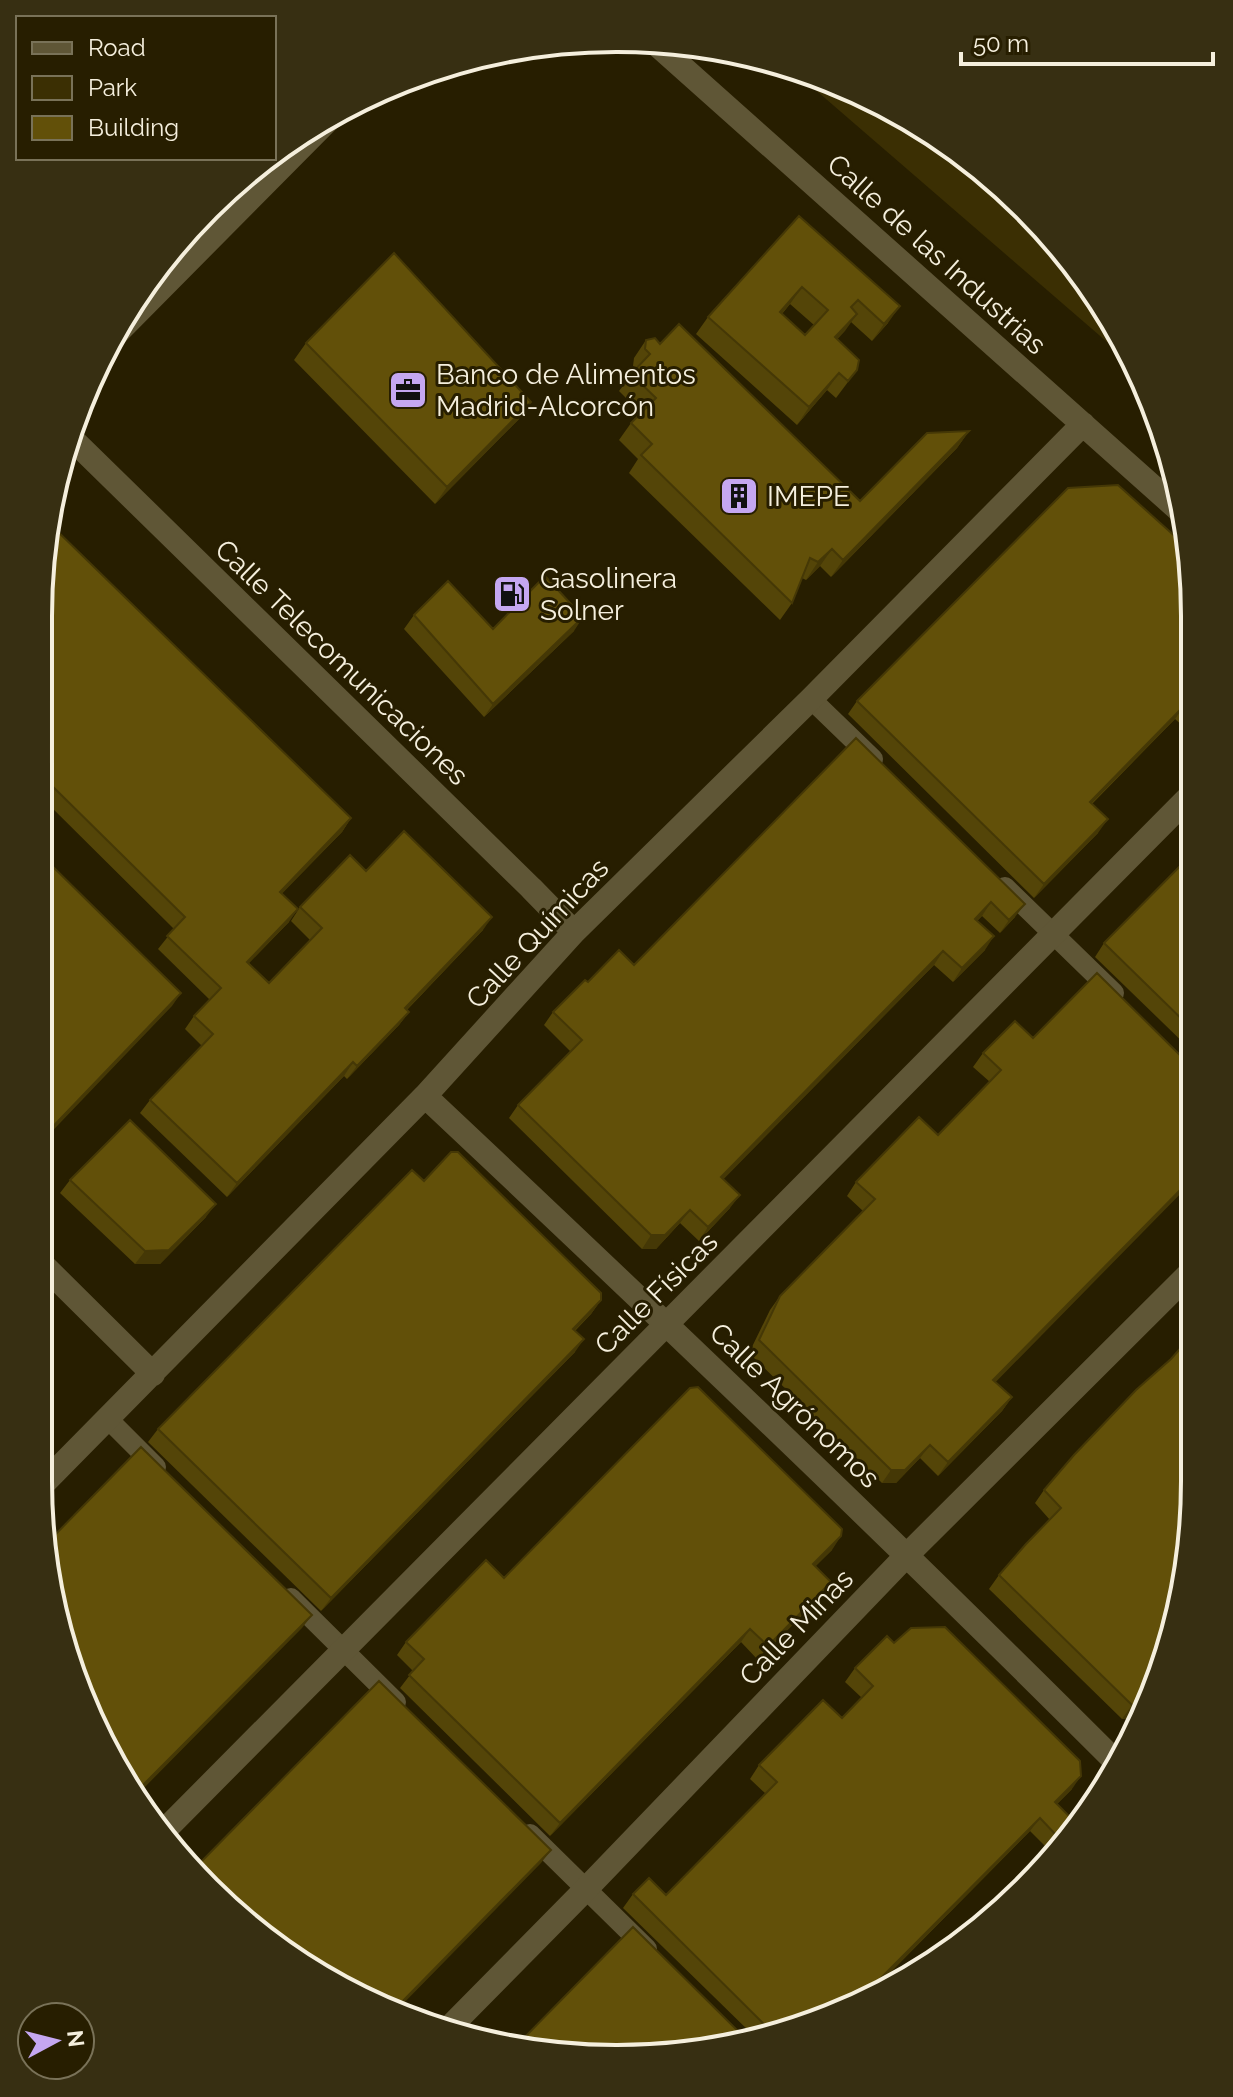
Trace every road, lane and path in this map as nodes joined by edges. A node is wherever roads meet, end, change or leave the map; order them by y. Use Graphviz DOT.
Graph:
graph roads {
  1 [pos="668,55"];
  2 [pos="297,152"];
  3 [pos="148,302"];
  4 [pos="1083,424"];
  5 [pos="79,445"];
  6 [pos="1169,501"];
  7 [pos="811,699"];
  8 [pos="888,774"];
  9 [pos="1181,805"];
  10 [pos="987,870"];
  11 [pos="574,932"];
  12 [pos="1053,934"];
  13 [pos="1129,1008"];
  14 [pos="425,1096"];
  15 [pos="52,1274"];
  16 [pos="1181,1282"];
  17 [pos="668,1324"];
  18 [pos="153,1374"];
  19 [pos="108,1419"];
  20 [pos="52,1475"];
  21 [pos="175,1485"];
  22 [pos="907,1555"];
  23 [pos="277,1585"];
  24 [pos="344,1651"];
  25 [pos="410,1716"];
  26 [pos="1109,1755"];
  27 [pos="520,1824"];
  28 [pos="170,1825"];
  29 [pos="586,1889"];
  30 [pos="662,1964"];
  31 [pos="455,2021"];
  1 -- 4 [label="street, Calle de las Industrias"];
  2 -- 3 [label="street"];
  4 -- 6 [label="street, Calle de las Industrias"];
  4 -- 7 [label="street, Calle Químicas"];
  5 -- 11 [label="street, Calle Telecomunicaciones"];
  7 -- 8 [label="lane"];
  7 -- 11 [label="street, Calle Químicas"];
  9 -- 12 [label="street, Calle Físicas"];
  10 -- 12 [label="lane"];
  11 -- 14 [label="street, Calle Químicas"];
  12 -- 13 [label="lane"];
  12 -- 17 [label="street, Calle Físicas"];
  14 -- 17 [label="street, Calle Agrónomos"];
  14 -- 18 [label="street, Calle Químicas"];
  15 -- 18 [label="street"];
  16 -- 22 [label="street, Calle Minas"];
  17 -- 22 [label="street, Calle Agrónomos"];
  17 -- 24 [label="street, Calle Físicas"];
  18 -- 19 [label="street, Calle Químicas"];
  19 -- 20 [label="street, Calle Químicas"];
  19 -- 21 [label="lane"];
  22 -- 26 [label="street, Calle Agrónomos"];
  22 -- 29 [label="street, Calle Minas"];
  23 -- 24 [label="lane"];
  24 -- 25 [label="lane"];
  24 -- 28 [label="street, Calle Físicas"];
  27 -- 29 [label="lane"];
  29 -- 30 [label="lane"];
  29 -- 31 [label="street, Calle Minas"];
}
